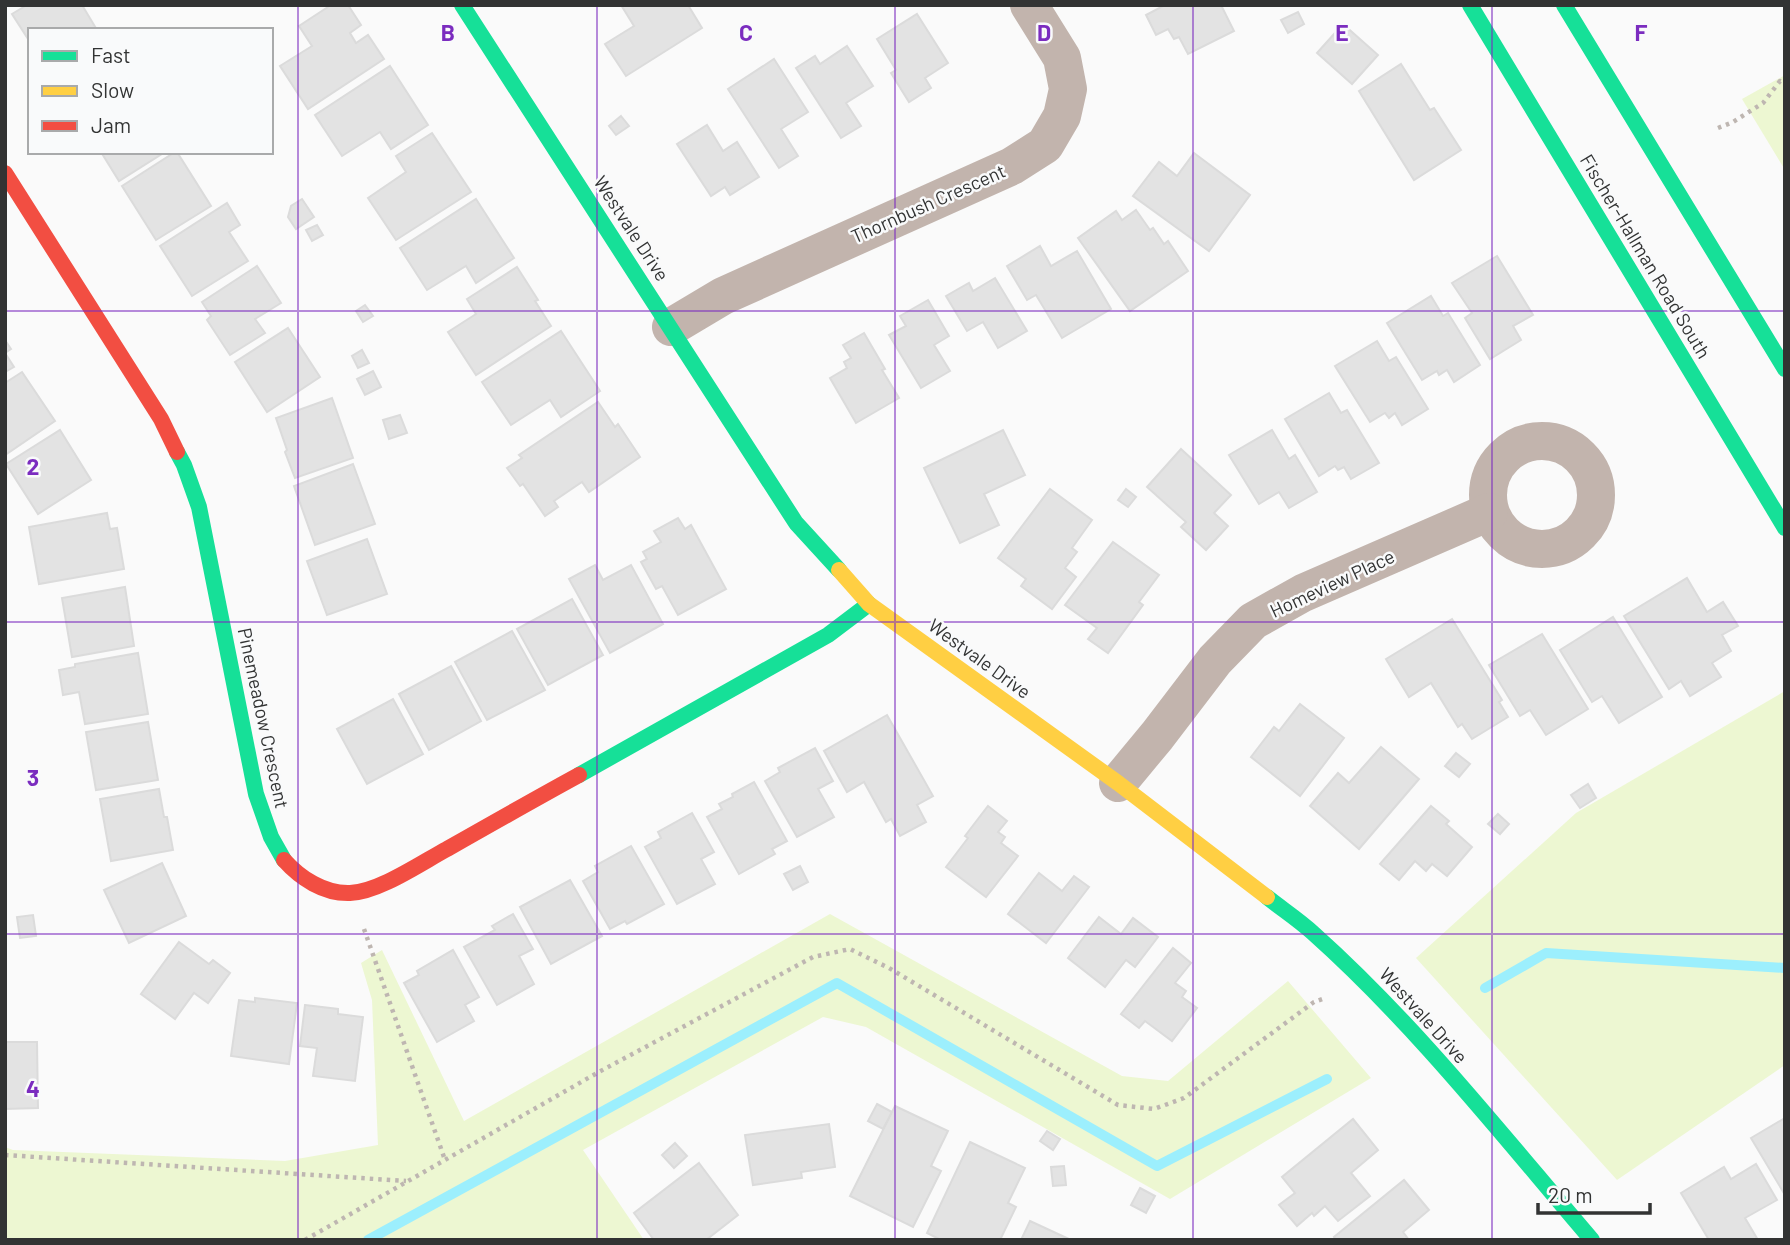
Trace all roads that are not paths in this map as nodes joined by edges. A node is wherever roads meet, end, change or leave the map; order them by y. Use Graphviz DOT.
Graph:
graph roads {
  1 [pos="463,5"];
  2 [pos="1029,5"];
  3 [pos="1470,5"];
  4 [pos="1564,5"];
  5 [pos="5,173"];
  6 [pos="671,327"];
  7 [pos="1785,369"];
  8 [pos="1489,512"];
  9 [pos="1785,528"];
  10 [pos="869,604"];
  11 [pos="1118,783"];
  12 [pos="1592,1240"];
  1 -- 6 [label="street, Westvale Drive"];
  2 -- 6 [label="street, Thornbush Crescent"];
  3 -- 9 [label="street, Fischer-Hallman Road South"];
  4 -- 7 [label="street"];
  5 -- 10 [label="street, Pinemeadow Crescent"];
  6 -- 10 [label="street, Westvale Drive"];
  8 -- 11 [label="street, Homeview Place"];
  10 -- 11 [label="street, Westvale Drive"];
  11 -- 12 [label="street, Westvale Drive"];
}
